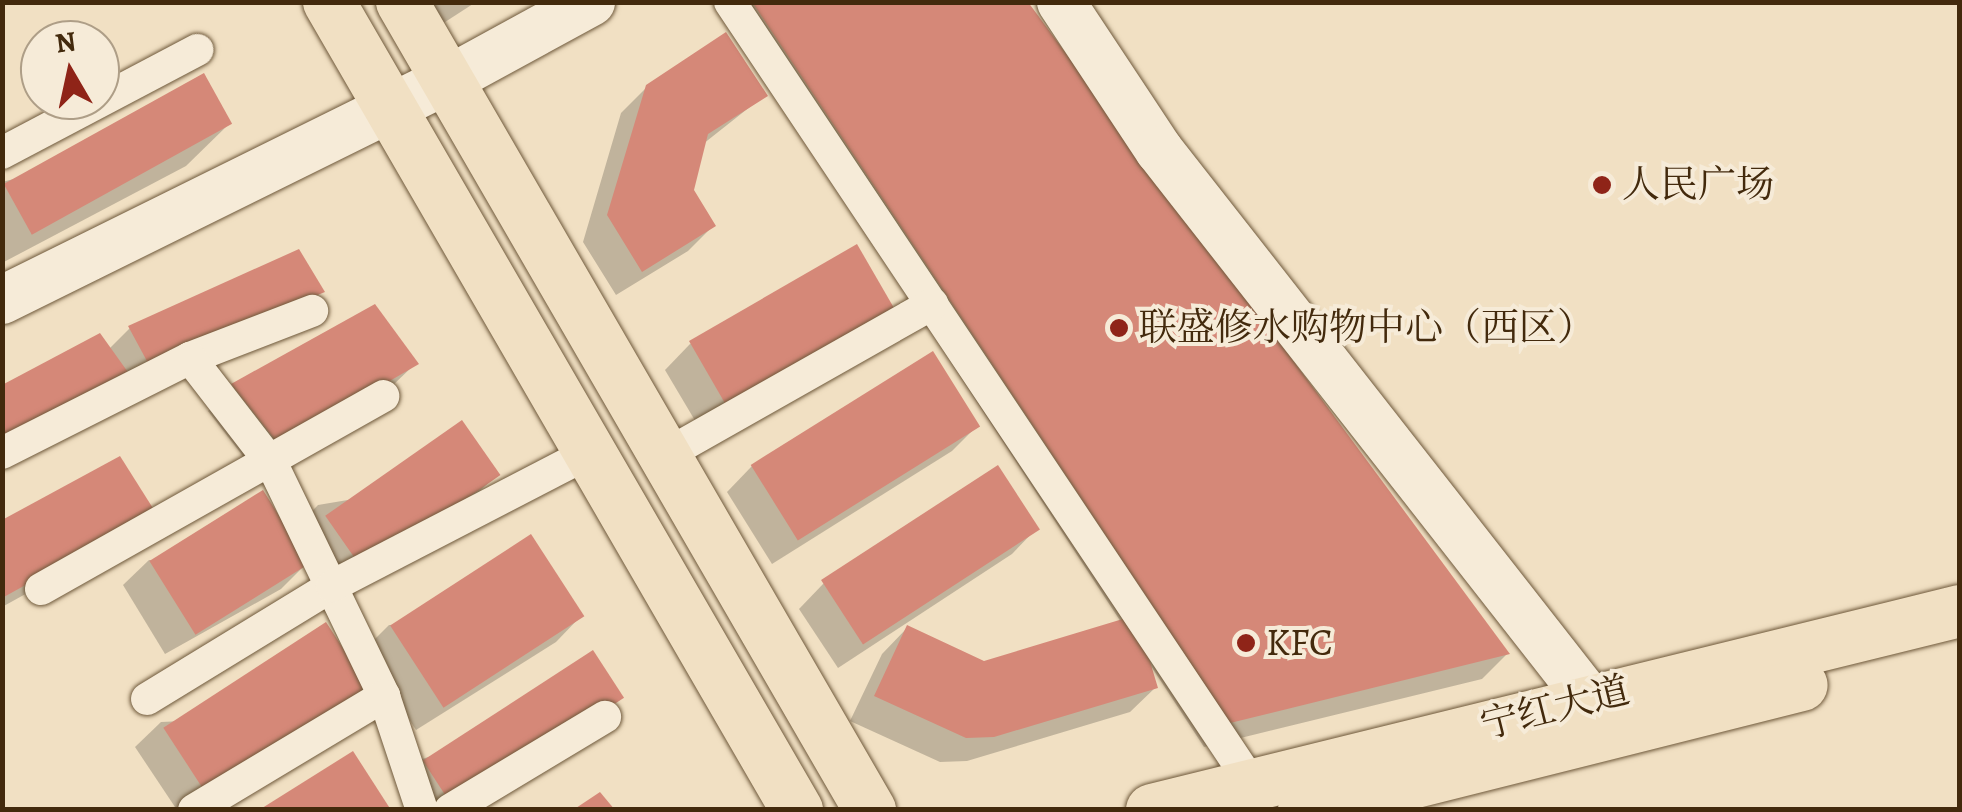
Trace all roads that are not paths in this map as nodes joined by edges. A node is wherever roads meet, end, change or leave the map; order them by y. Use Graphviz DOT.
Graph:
graph roads {
  1 [pos="329,2"];
  2 [pos="402,2"];
  3 [pos="591,2"];
  4 [pos="730,2"];
  5 [pos="1061,2"];
  6 [pos="197,50"];
  7 [pos="448,80"];
  8 [pos="392,108"];
  9 [pos="2,152"];
  10 [pos="2,300"];
  11 [pos="932,304"];
  12 [pos="312,312"];
  13 [pos="190,358"];
  14 [pos="382,396"];
  15 [pos="591,452"];
  16 [pos="2,453"];
  17 [pos="667,454"];
  18 [pos="272,464"];
  19 [pos="332,586"];
  20 [pos="42,589"];
  21 [pos="1960,611"];
  22 [pos="1960,646"];
  23 [pos="384,696"];
  24 [pos="147,699"];
  25 [pos="1589,699"];
  26 [pos="606,717"];
  27 [pos="1252,784"];
  28 [pos="194,810"];
  29 [pos="422,810"];
  30 [pos="450,810"];
  31 [pos="797,810"];
  32 [pos="870,810"];
  33 [pos="1152,810"];
  34 [pos="1304,810"];
  1 -- 8 [label="main road"];
  2 -- 7 [label="main road"];
  3 -- 7 [label="street"];
  4 -- 11 [label="street"];
  5 -- 25 [label="street"];
  6 -- 9 [label="street"];
  7 -- 8 [label="street"];
  7 -- 17 [label="main road"];
  8 -- 10 [label="street"];
  8 -- 15 [label="main road"];
  11 -- 17 [label="street"];
  11 -- 27 [label="street"];
  12 -- 13 [label="street"];
  13 -- 16 [label="street"];
  13 -- 18 [label="street"];
  14 -- 18 [label="street"];
  15 -- 19 [label="street"];
  15 -- 31 [label="main road"];
  17 -- 32 [label="main road"];
  18 -- 19 [label="street"];
  18 -- 20 [label="street"];
  19 -- 23 [label="street"];
  19 -- 24 [label="street"];
  21 -- 25 [label="main road, 宁红大道"];
  22 -- 34 [label="main road, 宁红大道"];
  23 -- 28 [label="street"];
  23 -- 29 [label="street"];
  25 -- 27 [label="main road, 宁红大道"];
  26 -- 30 [label="street"];
  27 -- 33 [label="main road, 宁红大道"];
}
